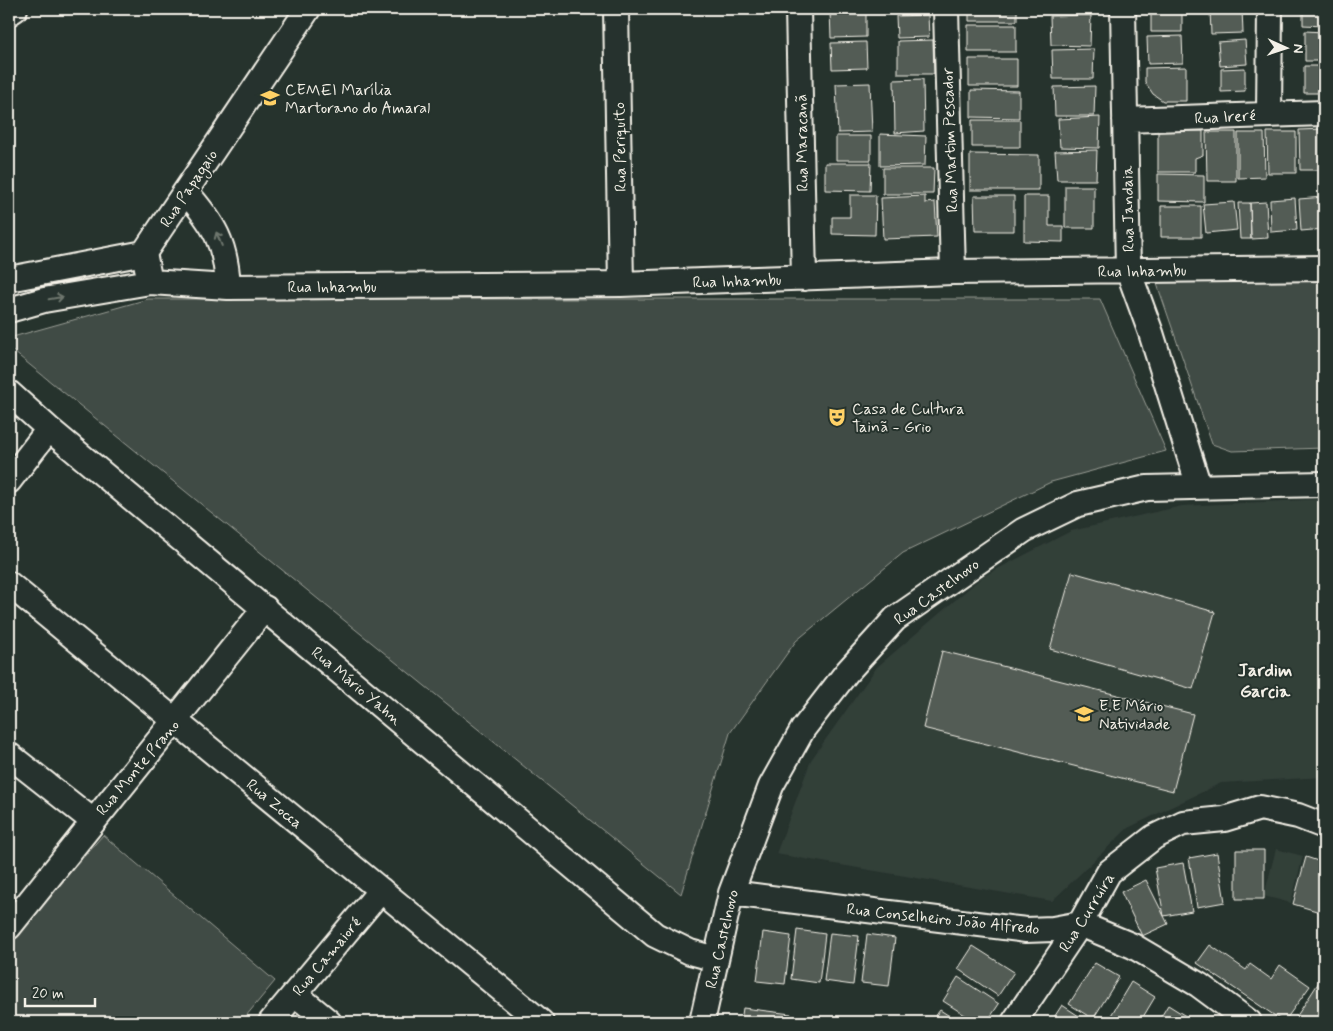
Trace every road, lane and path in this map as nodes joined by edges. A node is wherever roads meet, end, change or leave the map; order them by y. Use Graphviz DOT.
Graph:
graph roads {
  1 [pos="15,9"];
  2 [pos="308,9"];
  3 [pos="616,9"];
  4 [pos="798,9"];
  5 [pos="946,9"];
  6 [pos="1123,9"];
  7 [pos="1270,9"];
  8 [pos="9,13"];
  9 [pos="1324,113"];
  10 [pos="1269,114"];
  11 [pos="1125,120"];
  12 [pos="186,192"];
  13 [pos="144,253"];
  14 [pos="1324,268"];
  15 [pos="1128,270"];
  16 [pos="953,272"];
  17 [pos="804,278"];
  18 [pos="9,279"];
  19 [pos="150,282"];
  20 [pos="622,284"];
  21 [pos="228,287"];
  22 [pos="9,310"];
  23 [pos="9,393"];
  24 [pos="49,429"];
  25 [pos="9,481"];
  26 [pos="1324,484"];
  27 [pos="1200,487"];
  28 [pos="9,584"];
  29 [pos="266,608"];
  30 [pos="176,721"];
  31 [pos="9,754"];
  32 [pos="93,821"];
  33 [pos="1324,826"];
  34 [pos="381,890"];
  35 [pos="731,893"];
  36 [pos="1080,924"];
  37 [pos="9,927"];
  38 [pos="716,958"];
  39 [pos="295,994"];
  40 [pos="271,1022"];
  41 [pos="329,1022"];
  42 [pos="541,1022"];
  43 [pos="702,1022"];
  44 [pos="1014,1022"];
  45 [pos="1249,1022"];
  1 -- 8 [label="street"];
  2 -- 12 [label="street, Rua Papagaio"];
  3 -- 20 [label="street, Rua Periquito"];
  4 -- 17 [label="street, Rua Maracanã"];
  5 -- 16 [label="street, Rua Martim Pescador"];
  6 -- 11 [label="street, Rua Jandaia"];
  7 -- 10 [label="street"];
  9 -- 10 [label="street, Rua Ireré"];
  10 -- 11 [label="street, Rua Ireré"];
  11 -- 15 [label="street, Rua Jandaia"];
  12 -- 13 [label="street, Rua Papagaio"];
  21 -- 12 [label="street, one-way"];
  13 -- 18 [label="street"];
  13 -- 19 [label="street"];
  14 -- 15 [label="street, Rua Inhambu"];
  15 -- 16 [label="street, Rua Inhambu"];
  15 -- 27 [label="street, Rua Jandaia"];
  16 -- 17 [label="street, Rua Inhambu"];
  17 -- 20 [label="street, Rua Inhambu"];
  19 -- 21 [label="street, Rua Inhambu"];
  22 -- 19 [label="street, Rua Inhambu, one-way"];
  20 -- 21 [label="street, Rua Inhambu"];
  23 -- 24 [label="street, Rua Mário Yahn"];
  24 -- 25 [label="street"];
  24 -- 29 [label="street, Rua Mário Yahn"];
  26 -- 27 [label="street, Rua Castelnovo"];
  27 -- 35 [label="street, Rua Castelnovo"];
  28 -- 30 [label="street, Rua Zocca"];
  29 -- 30 [label="street, Rua Monte Prano"];
  29 -- 38 [label="street, Rua Mário Yahn"];
  30 -- 32 [label="street, Rua Monte Prano"];
  30 -- 34 [label="street, Rua Zocca"];
  31 -- 32 [label="street"];
  32 -- 37 [label="street, Rua Monte Prano"];
  33 -- 36 [label="street, Rua Curruíra"];
  34 -- 39 [label="street, Rua Camaioré"];
  34 -- 42 [label="street, Rua Zocca"];
  35 -- 36 [label="street, Rua Conselheiro João Alfredo"];
  35 -- 38 [label="street, Rua Castelnovo"];
  36 -- 44 [label="street, Rua Curruíra"];
  36 -- 45 [label="street"];
  38 -- 43 [label="street, Rua Castelnovo"];
  39 -- 40 [label="street, Rua Camaioré"];
  39 -- 41 [label="street"];
}
